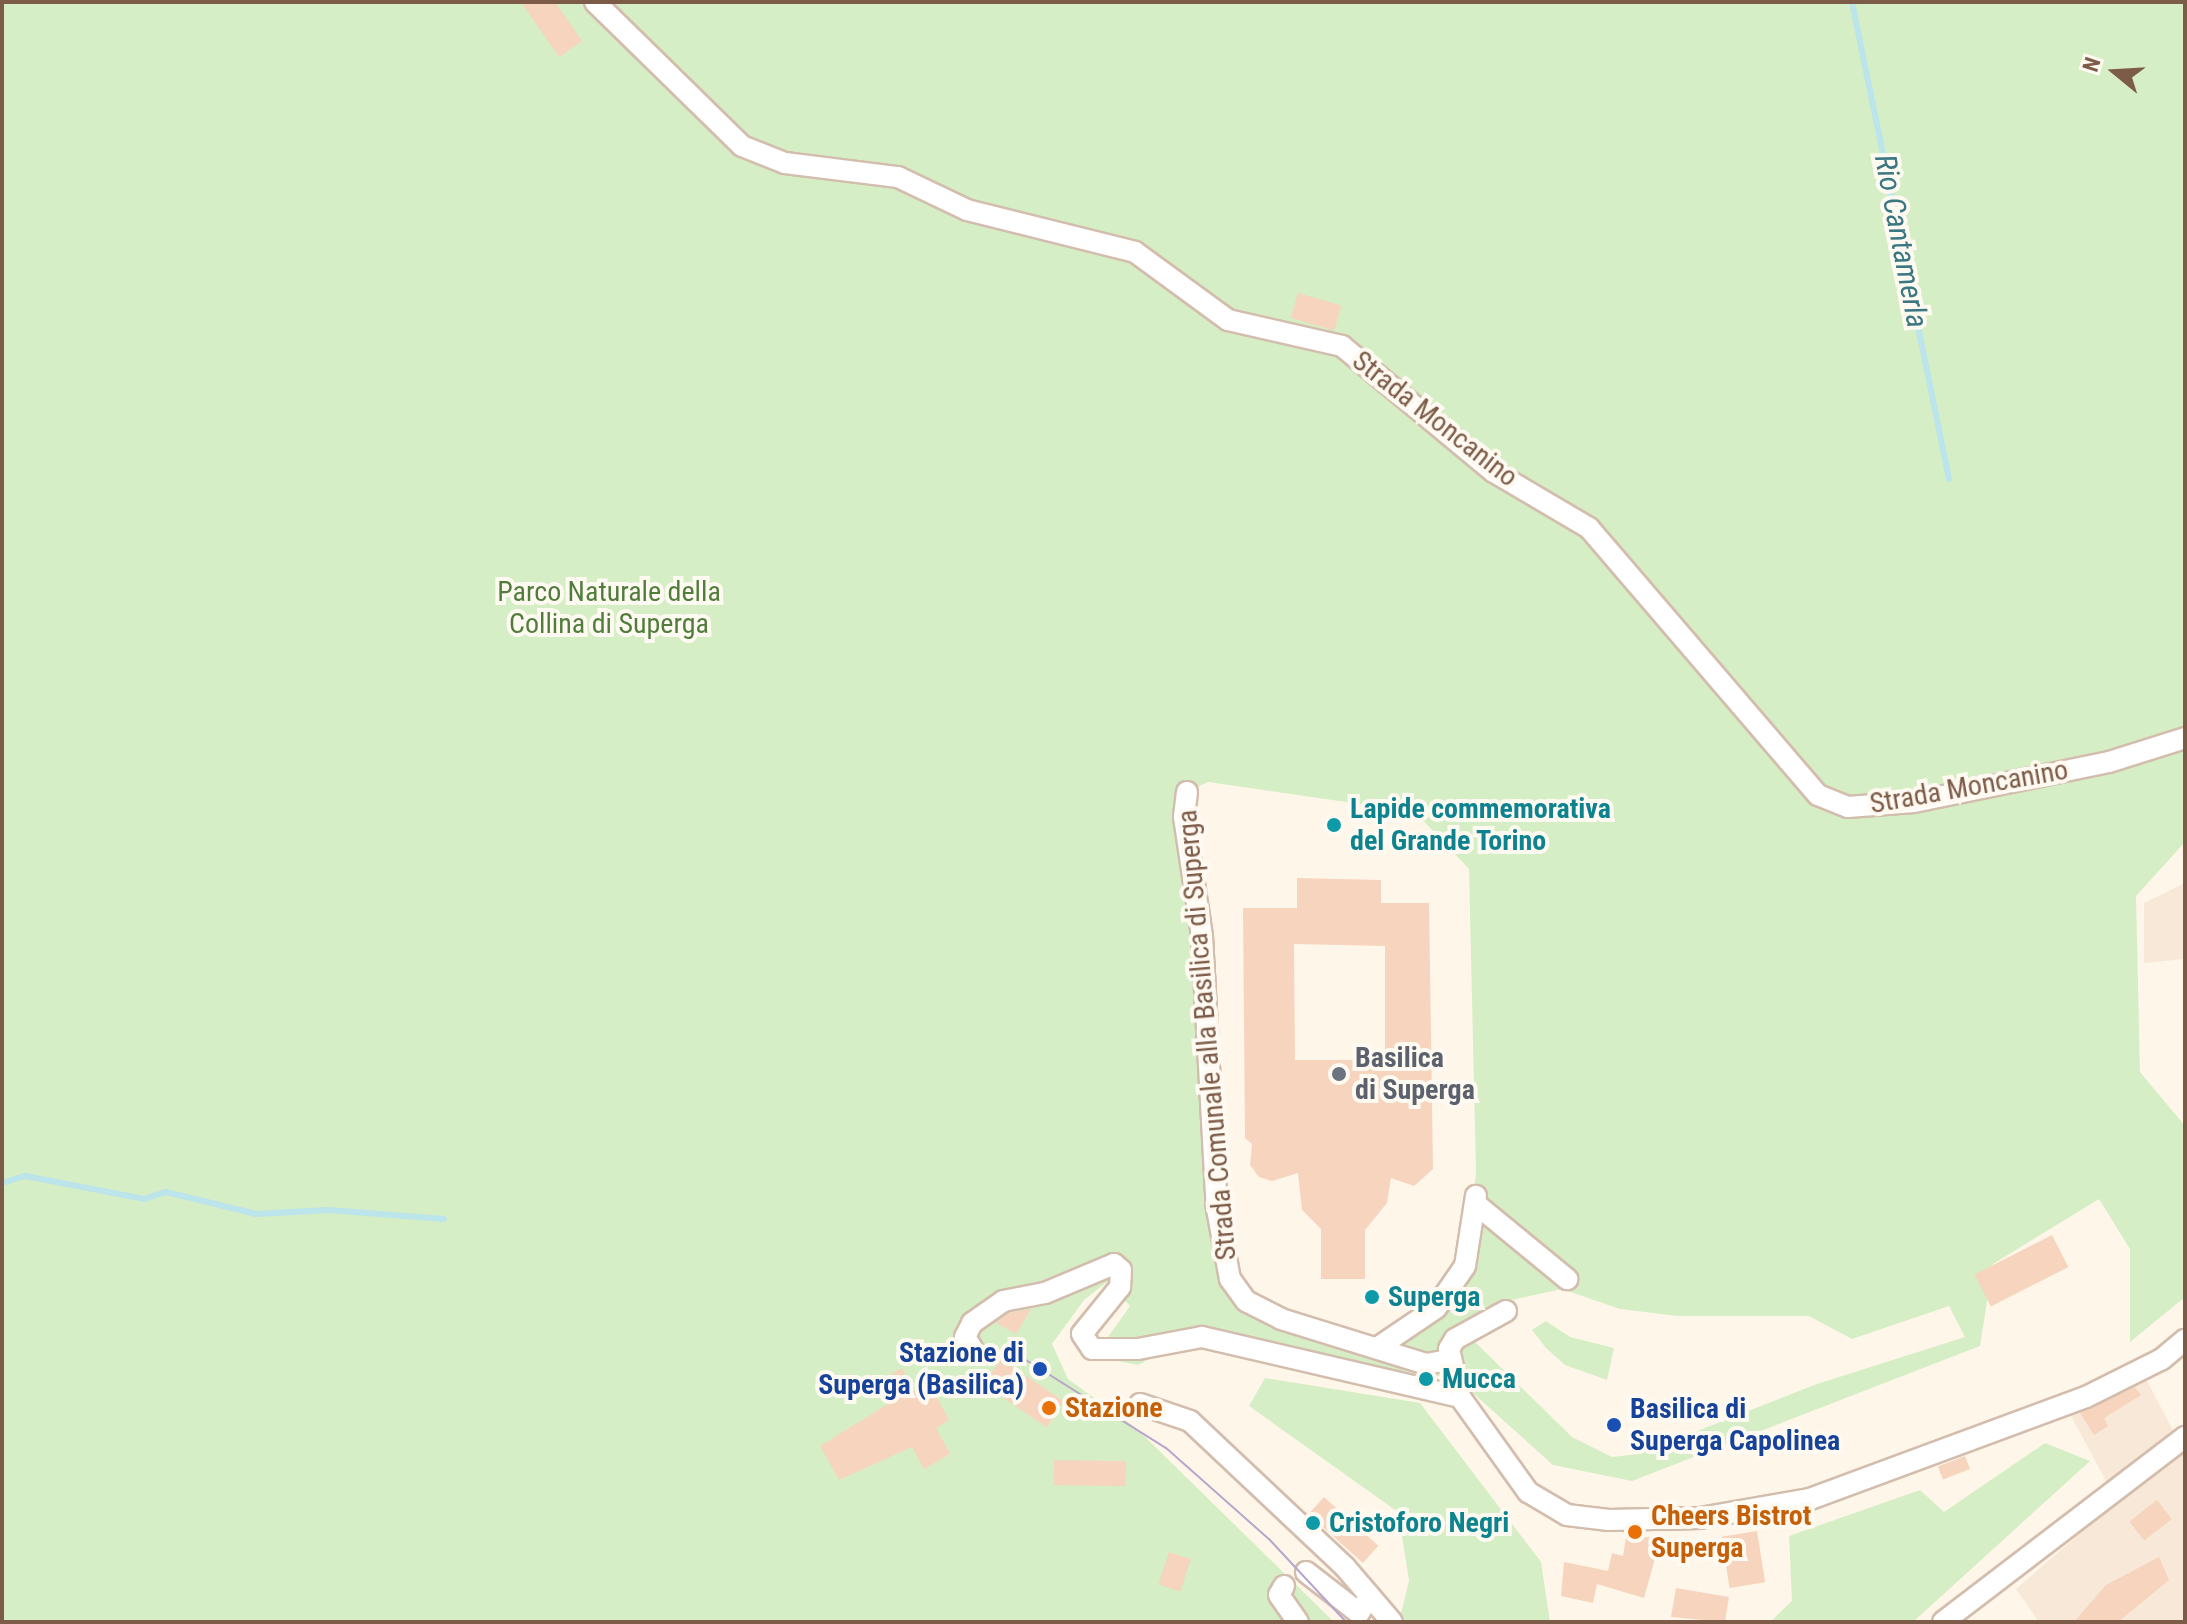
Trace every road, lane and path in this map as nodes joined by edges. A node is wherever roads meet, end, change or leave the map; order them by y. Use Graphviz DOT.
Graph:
graph roads {
  1 [pos="595,2"];
  2 [pos="2185,738"];
  3 [pos="1187,792"];
  4 [pos="1567,1279"];
  5 [pos="1436,1308"];
  6 [pos="1506,1311"];
  7 [pos="1465,1333"];
  8 [pos="2185,1340"];
  9 [pos="1377,1348"];
  10 [pos="975,1353"];
  11 [pos="1440,1362"];
  12 [pos="1460,1397"];
  13 [pos="1140,1404"];
  14 [pos="2185,1437"];
  15 [pos="1306,1572"];
  16 [pos="1284,1586"];
  17 [pos="1370,1596"];
  18 [pos="1298,1622"];
  19 [pos="1392,1622"];
  20 [pos="1943,1622"];
  1 -- 2 [label="street, Strada Moncanino"];
  3 -- 9 [label="street, Strada Comunale alla Basilica di Superga"];
  4 -- 5 [label="street"];
  5 -- 7 [label="street"];
  5 -- 9 [label="street"];
  6 -- 7 [label="street"];
  7 -- 11 [label="street"];
  8 -- 12 [label="street"];
  9 -- 11 [label="street, Strada Comunale alla Basilica di Superga"];
  10 -- 12 [label="street"];
  11 -- 12 [label="street"];
  13 -- 17 [label="street"];
  14 -- 20 [label="street"];
  15 -- 17 [label="street"];
  16 -- 18 [label="street"];
  17 -- 19 [label="street"];
}
